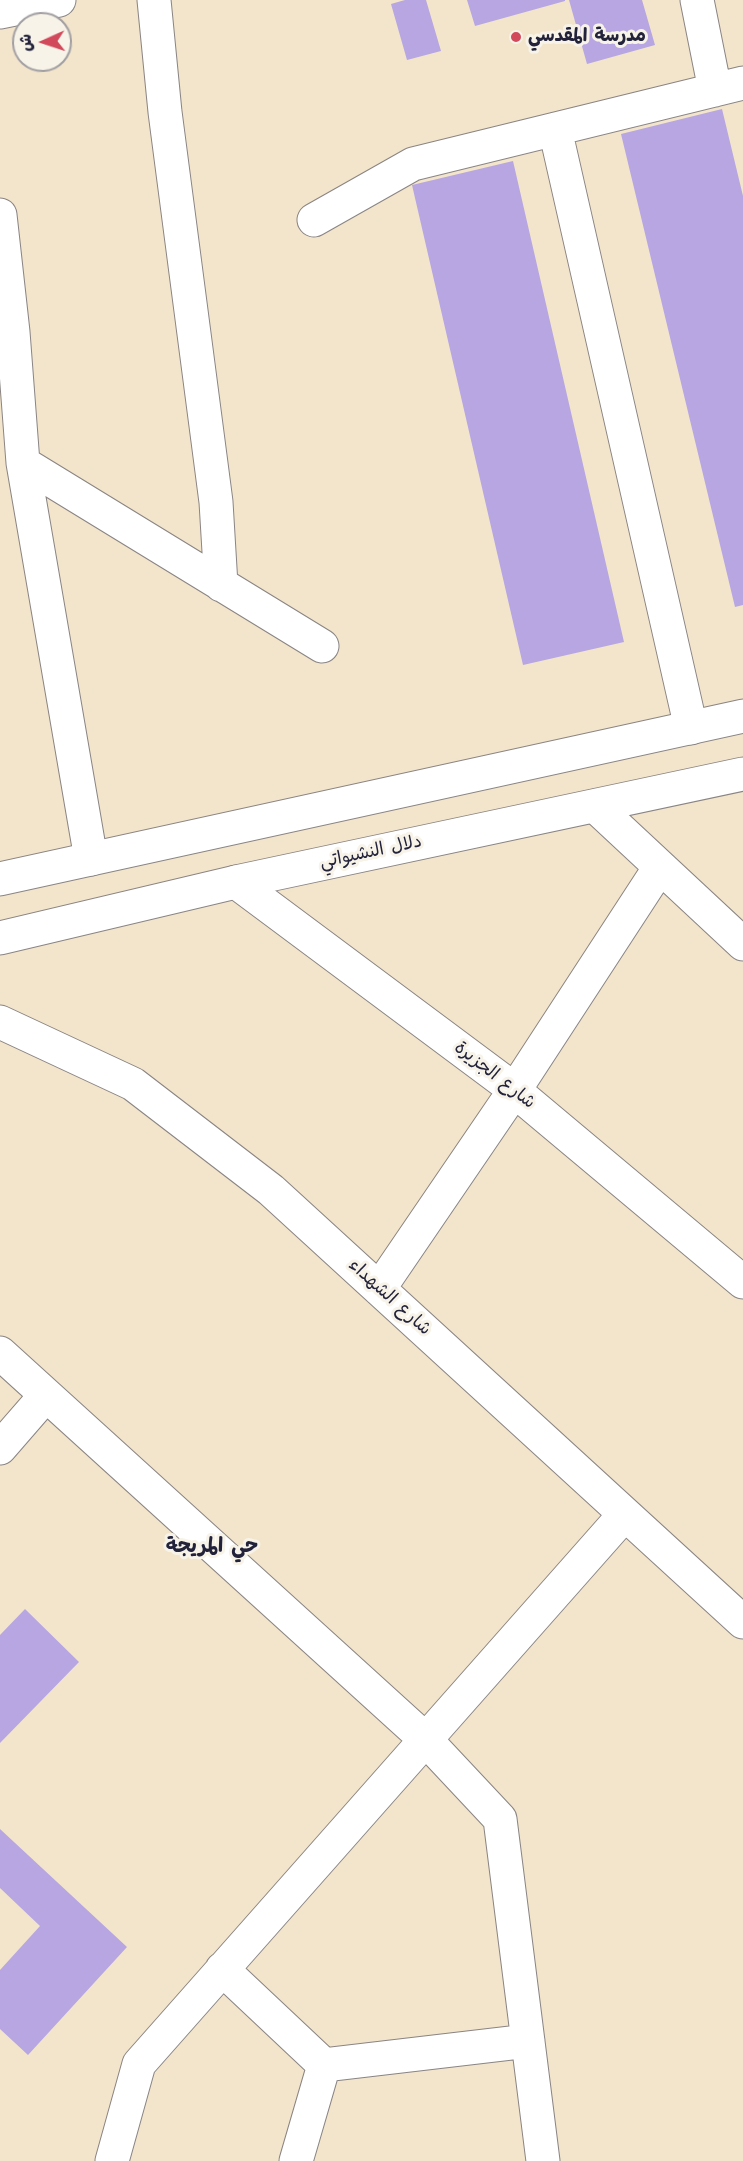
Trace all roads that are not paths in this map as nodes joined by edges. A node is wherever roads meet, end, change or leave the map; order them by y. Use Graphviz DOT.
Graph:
graph roads {
  1 [pos="59,0"];
  2 [pos="154,0"];
  3 [pos="697,0"];
  4 [pos="0,12"];
  5 [pos="729,86"];
  6 [pos="555,129"];
  7 [pos="0,215"];
  8 [pos="314,219"];
  9 [pos="23,463"];
  10 [pos="221,585"];
  11 [pos="322,646"];
  12 [pos="743,716"];
  13 [pos="691,728"];
  14 [pos="743,774"];
  15 [pos="595,806"];
  16 [pos="91,859"];
  17 [pos="660,867"];
  18 [pos="0,879"];
  19 [pos="236,882"];
  20 [pos="0,938"];
  21 [pos="743,944"];
  22 [pos="0,1022"];
  23 [pos="514,1091"];
  24 [pos="743,1281"];
  25 [pos="380,1289"];
  26 [pos="0,1353"];
  27 [pos="46,1395"];
  28 [pos="0,1448"];
  29 [pos="625,1514"];
  30 [pos="739,1610"];
  31 [pos="425,1739"];
  32 [pos="222,1969"];
  33 [pos="528,2041"];
  34 [pos="324,2065"];
  35 [pos="112,2161"];
  36 [pos="297,2161"];
  37 [pos="543,2161"];
  1 -- 4 [label="street"];
  2 -- 10 [label="street"];
  3 -- 5 [label="street"];
  5 -- 6 [label="street"];
  6 -- 8 [label="street"];
  6 -- 13 [label="street"];
  7 -- 9 [label="street"];
  9 -- 10 [label="street"];
  9 -- 16 [label="street"];
  10 -- 11 [label="street"];
  12 -- 13 [label="street"];
  13 -- 16 [label="street"];
  14 -- 15 [label="street, دلال النشيواتي"];
  15 -- 17 [label="street"];
  15 -- 19 [label="street, دلال النشيواتي"];
  16 -- 18 [label="street"];
  17 -- 21 [label="street"];
  17 -- 23 [label="street"];
  19 -- 20 [label="street, دلال النشيواتي"];
  19 -- 23 [label="street, شارع الجزيرة"];
  22 -- 25 [label="street, شارع الشهداء"];
  23 -- 24 [label="street, شارع الجزيرة"];
  23 -- 25 [label="street"];
  25 -- 29 [label="street, شارع الشهداء"];
  26 -- 27 [label="street"];
  27 -- 28 [label="street"];
  27 -- 31 [label="street"];
  29 -- 30 [label="street, شارع الشهداء"];
  29 -- 31 [label="street"];
  31 -- 32 [label="street"];
  31 -- 33 [label="street"];
  32 -- 34 [label="street"];
  32 -- 35 [label="street"];
  33 -- 34 [label="street"];
  33 -- 37 [label="street"];
  34 -- 36 [label="street"];
}
